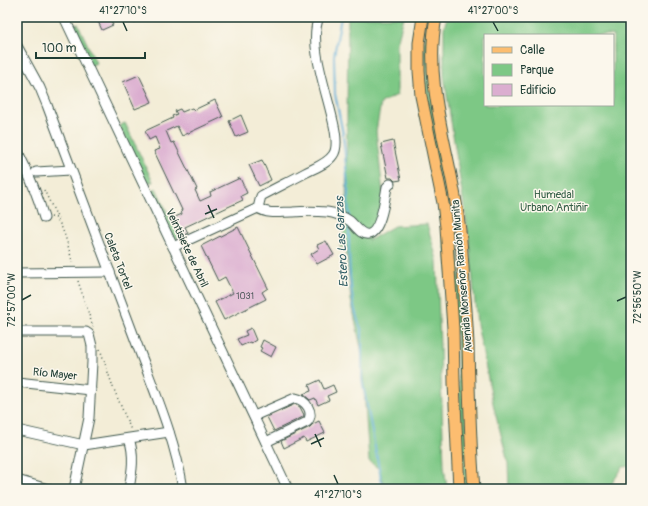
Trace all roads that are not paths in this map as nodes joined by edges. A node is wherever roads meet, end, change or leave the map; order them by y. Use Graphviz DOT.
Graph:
graph roads {
  1 [pos="64,17"];
  2 [pos="319,17"];
  3 [pos="423,17"];
  4 [pos="436,17"];
  5 [pos="17,46"];
  6 [pos="18,152"];
  7 [pos="71,170"];
  8 [pos="36,172"];
  9 [pos="390,184"];
  10 [pos="258,208"];
  11 [pos="44,218"];
  12 [pos="173,247"];
  13 [pos="110,272"];
  14 [pos="17,273"];
  15 [pos="17,332"];
  16 [pos="17,382"];
  17 [pos="91,390"];
  18 [pos="254,416"];
  19 [pos="17,430"];
  20 [pos="169,432"];
  21 [pos="129,438"];
  22 [pos="266,442"];
  23 [pos="84,445"];
  24 [pos="17,480"];
  25 [pos="48,489"];
  26 [pos="74,489"];
  27 [pos="129,489"];
  28 [pos="183,489"];
  29 [pos="288,489"];
  30 [pos="459,489"];
  31 [pos="474,489"];
  1 -- 12 [label="street, Veintisiete de Abril"];
  2 -- 10 [label="street"];
  3 -- 30 [label="main road, Avenida Monseñor Ramón Munita"];
  4 -- 31 [label="main road, Avenida Monseñor Ramón Munita"];
  5 -- 7 [label="street, Caleta Tortel"];
  6 -- 11 [label="street"];
  7 -- 8 [label="street"];
  7 -- 13 [label="street, Caleta Tortel"];
  9 -- 10 [label="street"];
  10 -- 12 [label="street"];
  12 -- 18 [label="street, Veintisiete de Abril"];
  13 -- 14 [label="street"];
  13 -- 20 [label="street, Caleta Tortel"];
  15 -- 17 [label="street"];
  16 -- 17 [label="street, Río Mayer"];
  17 -- 23 [label="street"];
  18 -- 22 [label="street, Veintisiete de Abril"];
  18 -- 22 [label="street"];
  19 -- 23 [label="street"];
  20 -- 21 [label="street"];
  20 -- 28 [label="street, Caleta Tortel"];
  21 -- 23 [label="street"];
  21 -- 27 [label="street"];
  22 -- 29 [label="street, Veintisiete de Abril"];
  23 -- 26 [label="street"];
  24 -- 25 [label="street"];
}
